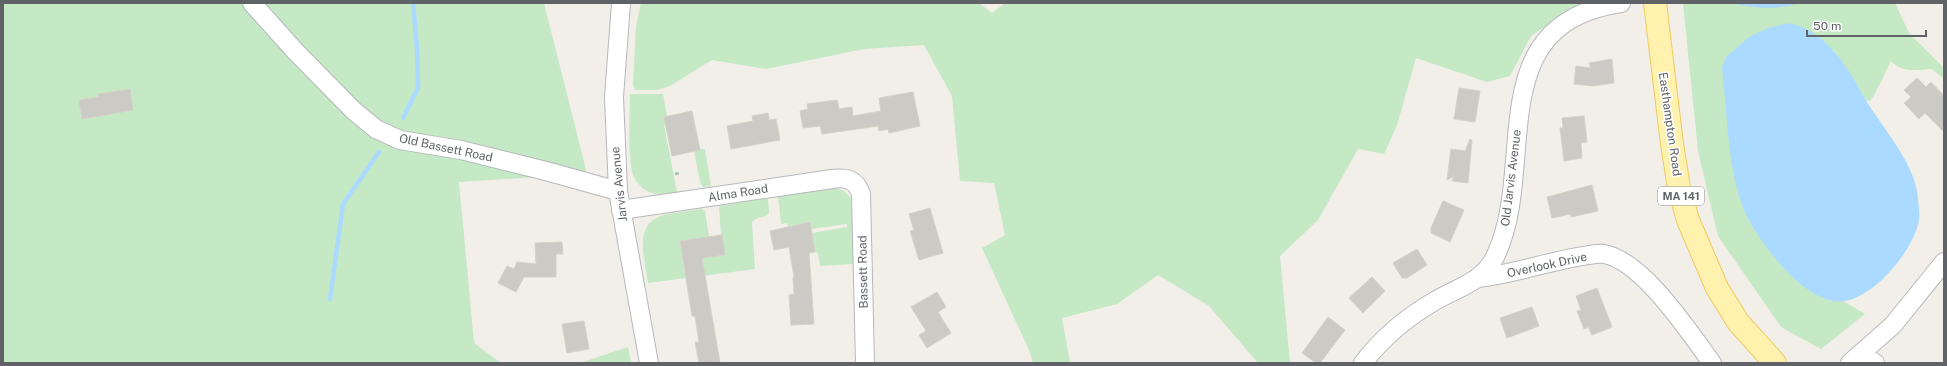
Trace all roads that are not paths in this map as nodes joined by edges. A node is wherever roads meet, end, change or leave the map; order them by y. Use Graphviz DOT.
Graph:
graph roads {
  1 [pos="252,3"];
  2 [pos="621,3"];
  3 [pos="1621,3"];
  4 [pos="1655,3"];
  5 [pos="854,182"];
  6 [pos="618,191"];
  7 [pos="621,210"];
  8 [pos="1944,262"];
  9 [pos="1478,278"];
  10 [pos="1862,360"];
  11 [pos="649,363"];
  12 [pos="865,363"];
  13 [pos="1363,363"];
  14 [pos="1712,363"];
  15 [pos="1775,363"];
  1 -- 6 [label="street, Old Bassett Road"];
  2 -- 6 [label="street, Jarvis Avenue"];
  3 -- 9 [label="street, Old Jarvis Avenue"];
  4 -- 15 [label="main road, Easthampton Road / MA 141"];
  5 -- 7 [label="street, Alma Road"];
  5 -- 12 [label="street, Bassett Road"];
  6 -- 7 [label="street, Jarvis Avenue"];
  7 -- 11 [label="street, Jarvis Avenue"];
  8 -- 10 [label="street"];
  9 -- 13 [label="street, Old Jarvis Avenue"];
  9 -- 14 [label="street, Overlook Drive"];
}
